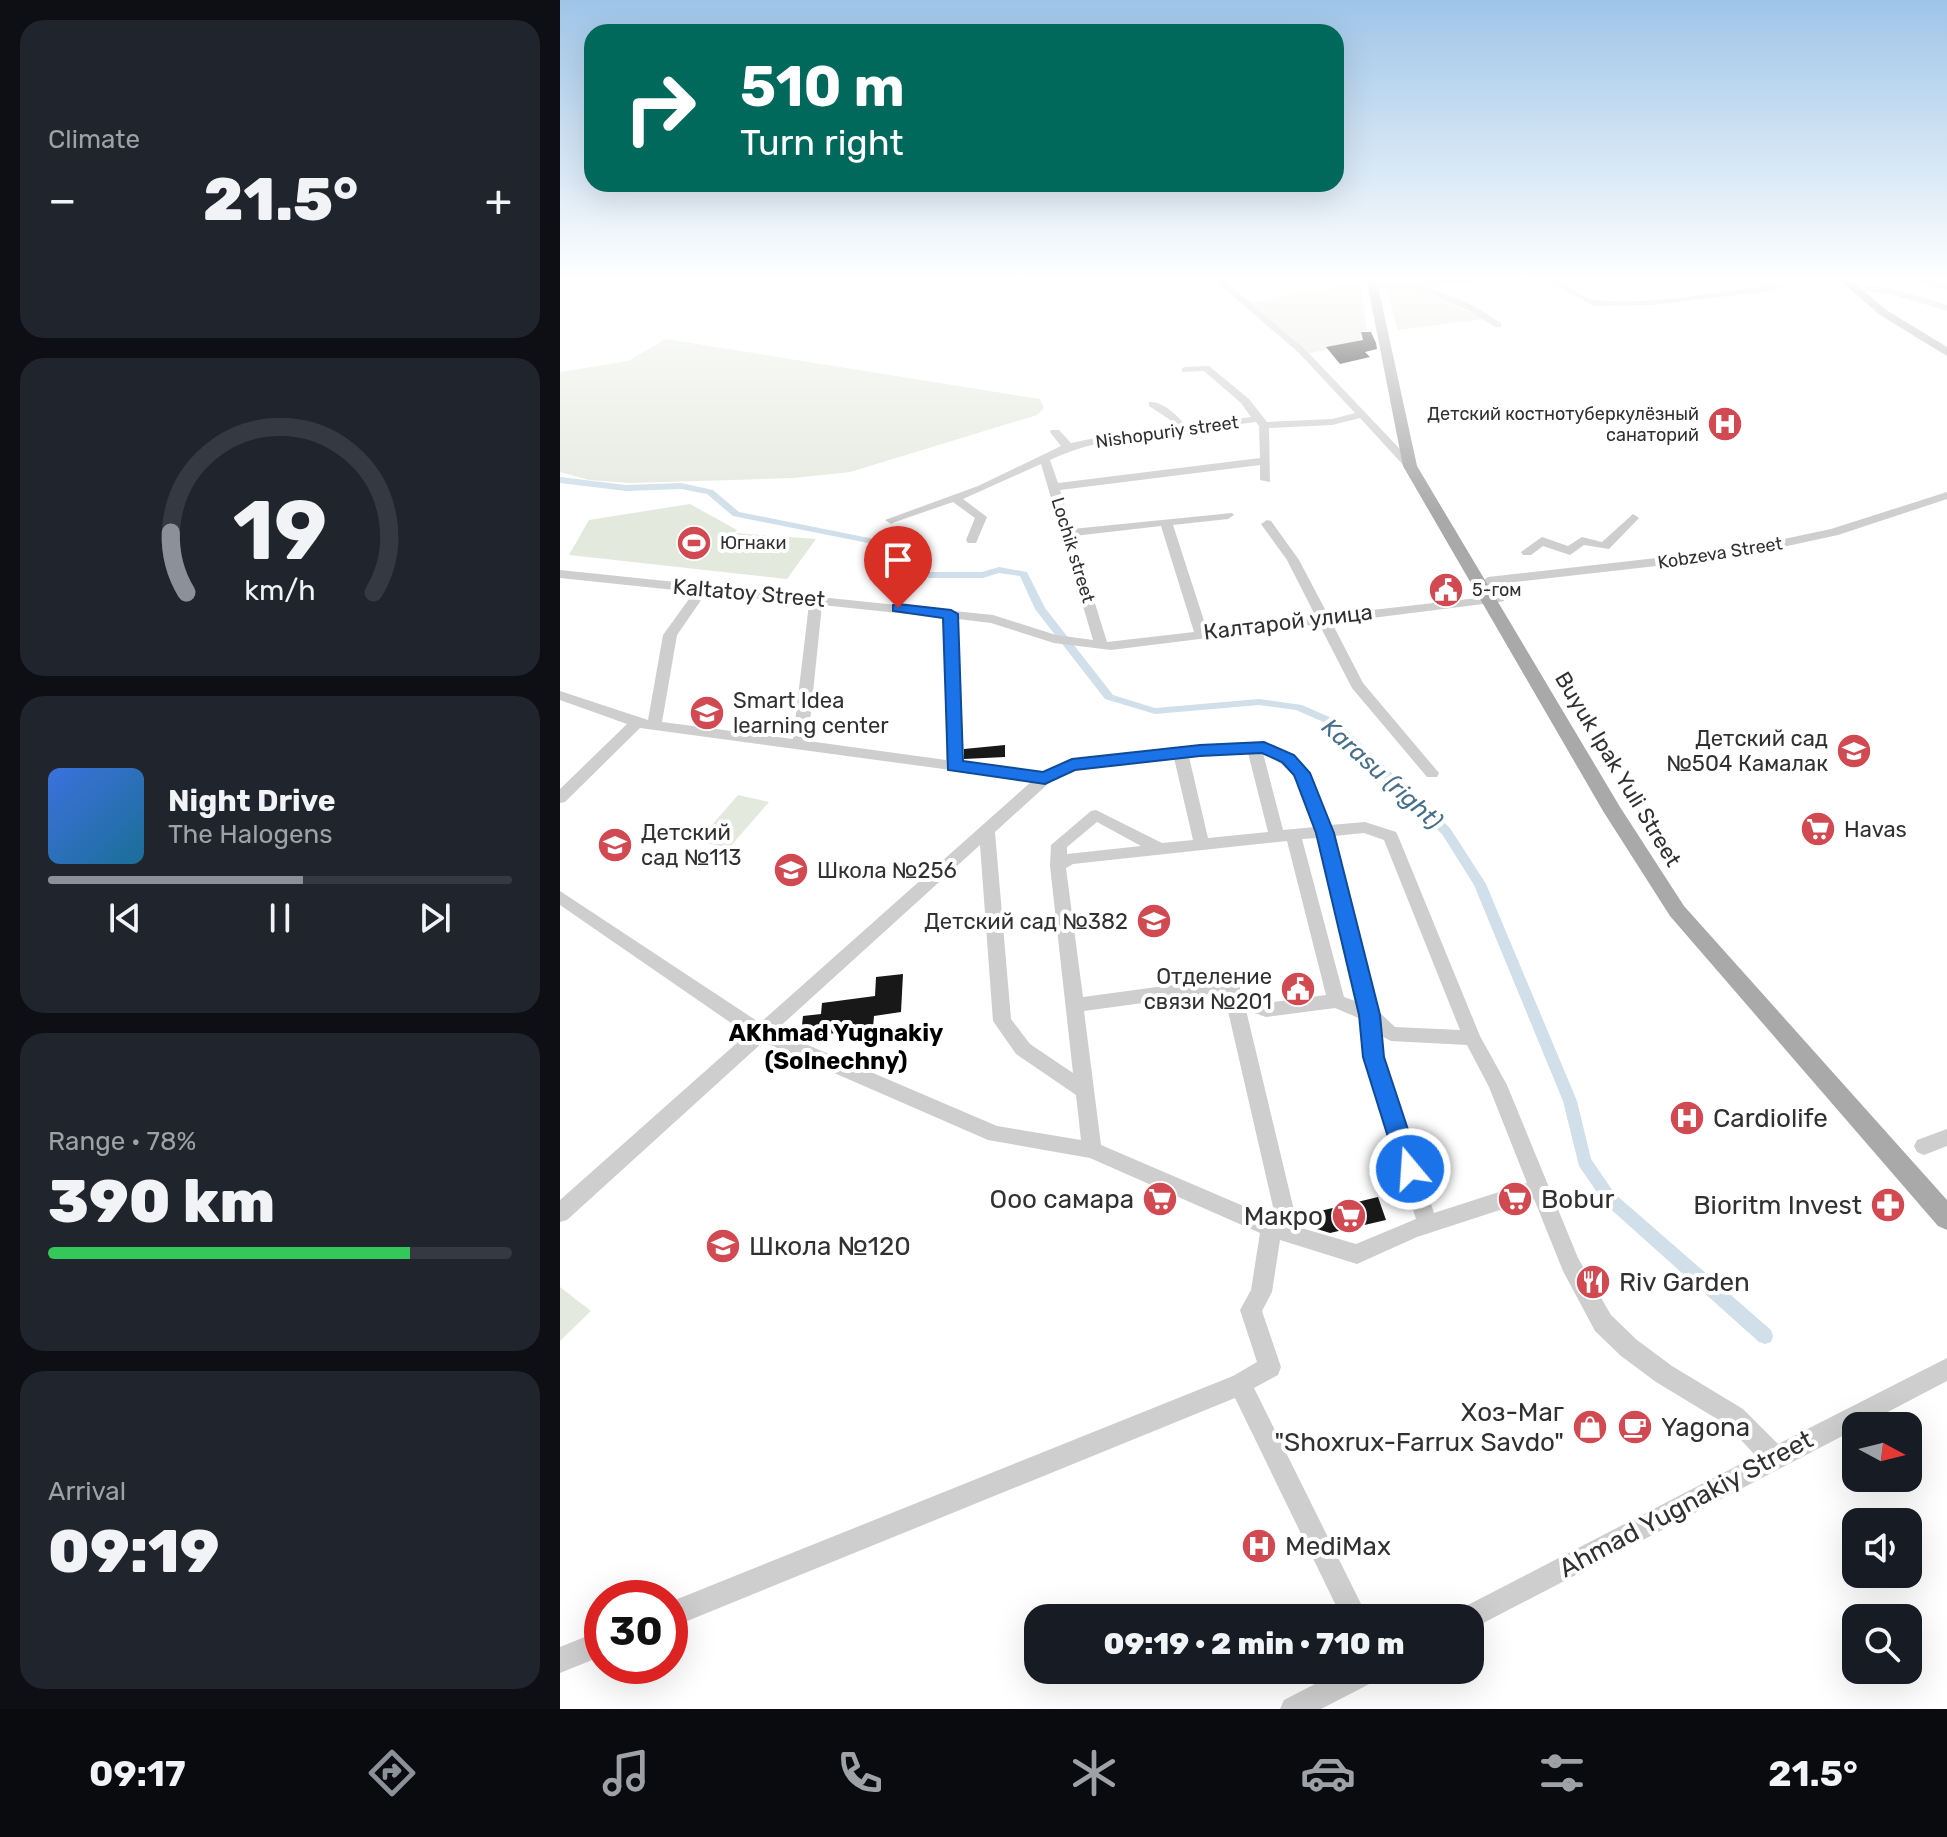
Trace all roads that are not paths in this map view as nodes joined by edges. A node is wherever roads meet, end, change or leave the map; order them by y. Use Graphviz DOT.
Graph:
graph roads {
  1 [pos="1307,357"];
  2 [pos="1389,357"];
  3 [pos="1393,357"];
  4 [pos="1185,370"];
  5 [pos="1153,404"];
  6 [pos="1361,415"];
  7 [pos="1261,422"];
  8 [pos="1182,428"];
  9 [pos="1055,432"];
  10 [pos="1068,447"];
  11 [pos="1044,457"];
  12 [pos="1265,461"];
  13 [pos="1410,466"];
  14 [pos="1266,480"];
  15 [pos="1054,487"];
  16 [pos="1947,495"];
  17 [pos="955,498"];
  18 [pos="1228,515"];
  19 [pos="1633,518"];
  20 [pos="891,520"];
  21 [pos="1166,522"];
  22 [pos="1267,524"];
  23 [pos="1068,533"];
  24 [pos="972,540"];
  25 [pos="1527,552"];
  26 [pos="563,578"];
  27 [pos="703,588"];
  28 [pos="1489,590"];
  29 [pos="816,599"];
  30 [pos="951,614"];
  31 [pos="1325,617"];
  32 [pos="1201,633"];
  33 [pos="1078,642"];
  34 [pos="1101,643"];
  35 [pos="560,695"];
  36 [pos="637,723"];
  37 [pos="654,725"];
  38 [pos="800,745"];
  39 [pos="1254,748"];
  40 [pos="1180,752"];
  41 [pos="954,766"];
  42 [pos="1432,773"];
  43 [pos="1045,778"];
  44 [pos="560,798"];
  45 [pos="987,831"];
  46 [pos="1325,833"];
  47 [pos="1285,836"];
  48 [pos="1202,845"];
  49 [pos="1161,850"];
  50 [pos="1058,866"];
  51 [pos="560,897"];
  52 [pos="1234,998"];
  53 [pos="1336,1001"];
  54 [pos="1073,1005"];
  55 [pos="1370,1015"];
  56 [pos="762,1034"];
  57 [pos="1472,1038"];
  58 [pos="1084,1090"];
  59 [pos="1947,1137"];
  60 [pos="1924,1146"];
  61 [pos="1092,1150"];
  62 [pos="1538,1189"];
  63 [pos="1947,1198"];
  64 [pos="560,1213"];
  65 [pos="1947,1218"];
  66 [pos="1428,1225"];
  67 [pos="1280,1230"];
  68 [pos="1947,1369"];
  69 [pos="1240,1384"];
  70 [pos="1774,1457"];
  71 [pos="1348,1604"];
  72 [pos="688,1608"];
  73 [pos="1484,1610"];
  74 [pos="584,1650"];
  75 [pos="560,1660"];
  76 [pos="1342,1684"];
  77 [pos="1293,1709"];
  1 -- 6 [label="street"];
  2 -- 13 [label="main road, Buyuk Ipak Yuli Street"];
  3 -- 28 [label="main road, Buyuk Ipak Yuli Street"];
  4 -- 7 [label="street"];
  5 -- 8 [label="street"];
  6 -- 7 [label="street, Nishopuriy street"];
  6 -- 13 [label="street"];
  7 -- 8 [label="street, Nishopuriy street"];
  7 -- 12 [label="street"];
  8 -- 10 [label="street, Nishopuriy street"];
  9 -- 10 [label="street, Nishopuriy street"];
  10 -- 11 [label="street, Nishopuriy street"];
  11 -- 15 [label="street, Lochik street"];
  11 -- 17 [label="street, Nishopuriy street"];
  12 -- 14 [label="street"];
  12 -- 15 [label="street"];
  13 -- 28 [label="main road, Buyuk Ipak Yuli Street"];
  15 -- 23 [label="street, Lochik street"];
  16 -- 28 [label="street, Kobzeva Street"];
  17 -- 20 [label="street, Nishopuriy street"];
  17 -- 24 [label="street"];
  18 -- 21 [label="street"];
  19 -- 25 [label="street"];
  21 -- 23 [label="street"];
  21 -- 32 [label="street"];
  22 -- 31 [label="street"];
  23 -- 34 [label="street, Lochik street"];
  26 -- 27 [label="street, Kaltatoy Street"];
  27 -- 29 [label="street, Kaltatoy Street"];
  27 -- 37 [label="street"];
  28 -- 31 [label="street, Калтарой улица"];
  28 -- 63 [label="main road, Buyuk Ipak Yuli Street"];
  28 -- 65 [label="main road, Buyuk Ipak Yuli Street"];
  29 -- 30 [label="street, Kaltatoy Street"];
  29 -- 38 [label="street"];
  30 -- 33 [label="street, Kaltatoy Street"];
  30 -- 41 [label="street"];
  31 -- 32 [label="street, Калтарой улица"];
  31 -- 42 [label="street"];
  32 -- 34 [label="street, Калтарой улица"];
  33 -- 34 [label="street, Калтарой улица"];
  35 -- 36 [label="street"];
  36 -- 37 [label="street"];
  36 -- 44 [label="street"];
  37 -- 38 [label="street"];
  38 -- 41 [label="street"];
  39 -- 40 [label="street"];
  39 -- 46 [label="street"];
  39 -- 47 [label="street"];
  40 -- 43 [label="street"];
  40 -- 48 [label="street"];
  41 -- 43 [label="street"];
  43 -- 45 [label="street"];
  45 -- 56 [label="street"];
  45 -- 58 [label="street"];
  46 -- 47 [label="street"];
  46 -- 55 [label="street"];
  46 -- 57 [label="street"];
  47 -- 48 [label="street"];
  47 -- 53 [label="street"];
  48 -- 49 [label="street"];
  49 -- 50 [label="street"];
  49 -- 50 [label="street"];
  50 -- 54 [label="street"];
  51 -- 56 [label="street"];
  52 -- 53 [label="street"];
  52 -- 54 [label="street"];
  52 -- 67 [label="street"];
  53 -- 55 [label="street"];
  54 -- 58 [label="street"];
  55 -- 57 [label="street"];
  55 -- 66 [label="street"];
  56 -- 61 [label="street"];
  56 -- 64 [label="street"];
  57 -- 62 [label="street"];
  58 -- 61 [label="street"];
  59 -- 60 [label="street"];
  61 -- 67 [label="street"];
  62 -- 66 [label="street"];
  62 -- 70 [label="street"];
  66 -- 67 [label="street"];
  67 -- 69 [label="street"];
  68 -- 70 [label="street, Ahmad Yugnakiy Street"];
  69 -- 71 [label="street"];
  69 -- 72 [label="street"];
  70 -- 73 [label="street, Ahmad Yugnakiy Street"];
  74 -- 75 [label="street"];
  76 -- 77 [label="street"];
}
